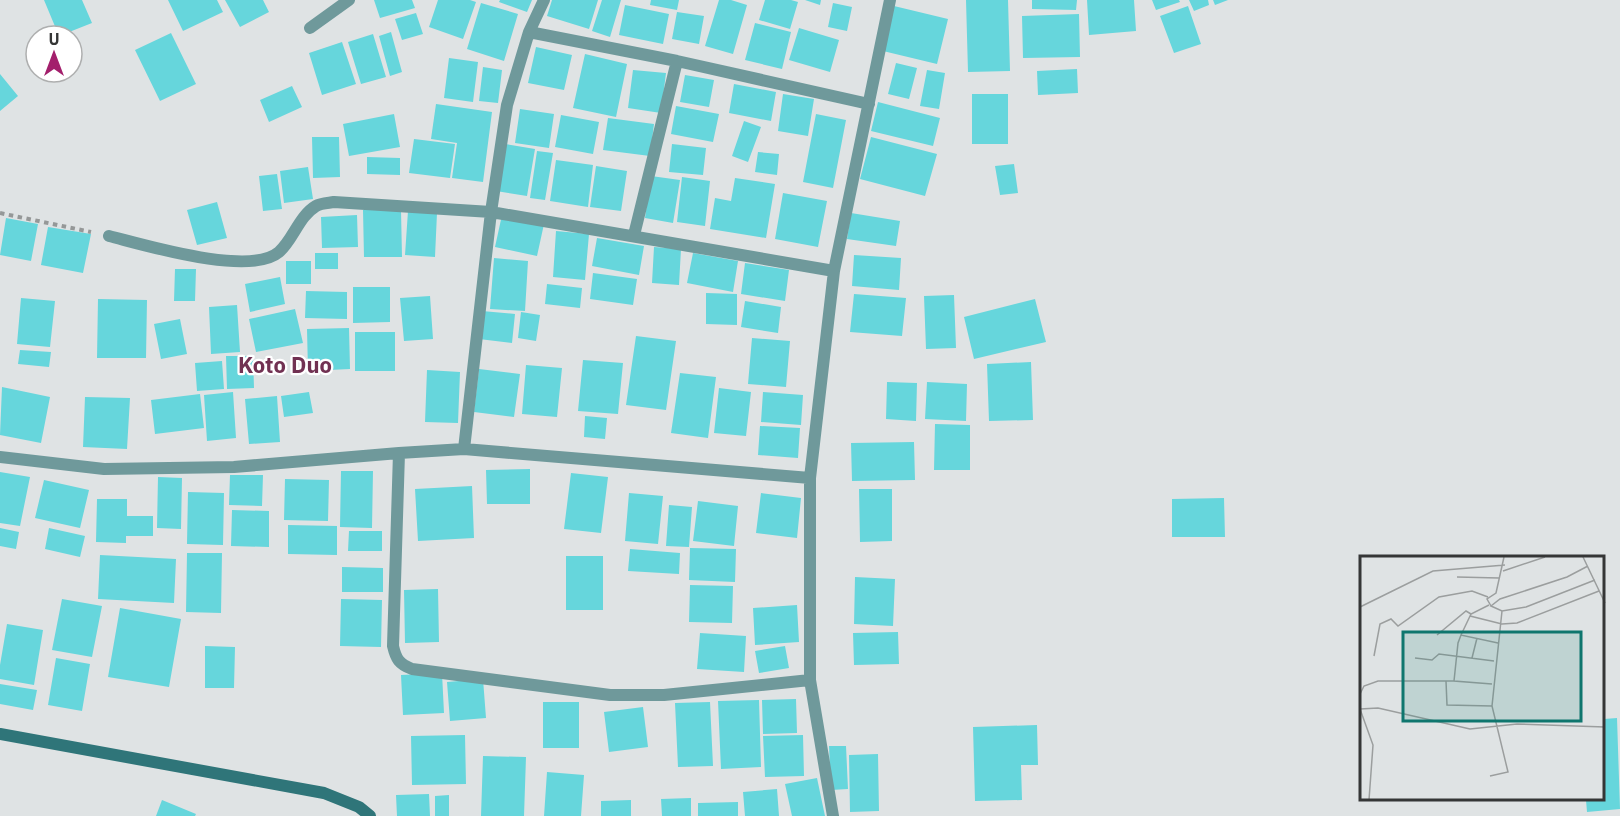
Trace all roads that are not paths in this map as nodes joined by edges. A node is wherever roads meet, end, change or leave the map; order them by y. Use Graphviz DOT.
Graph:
graph roads {
  1 [pos="350,0"];
  2 [pos="544,0"];
  3 [pos="890,0"];
  4 [pos="310,28"];
  5 [pos="529,32"];
  6 [pos="677,61"];
  7 [pos="869,104"];
  8 [pos="491,212"];
  9 [pos="634,235"];
  10 [pos="109,236"];
  11 [pos="834,271"];
  12 [pos="464,449"];
  13 [pos="399,453"];
  14 [pos="0,457"];
  15 [pos="810,478"];
  16 [pos="810,680"];
  17 [pos="0,734"];
  18 [pos="370,816"];
  19 [pos="833,816"];
  1 -- 4 [label="street"];
  2 -- 5 [label="street"];
  3 -- 7 [label="street"];
  5 -- 6 [label="street"];
  5 -- 8 [label="street"];
  6 -- 7 [label="street"];
  6 -- 9 [label="street"];
  7 -- 11 [label="street"];
  8 -- 9 [label="street"];
  8 -- 10 [label="street"];
  8 -- 12 [label="street"];
  9 -- 11 [label="street"];
  11 -- 15 [label="street"];
  12 -- 13 [label="street"];
  12 -- 15 [label="street"];
  13 -- 14 [label="street"];
  13 -- 16 [label="street"];
  15 -- 16 [label="street"];
  16 -- 19 [label="street"];
  17 -- 18 [label="street"];
}
